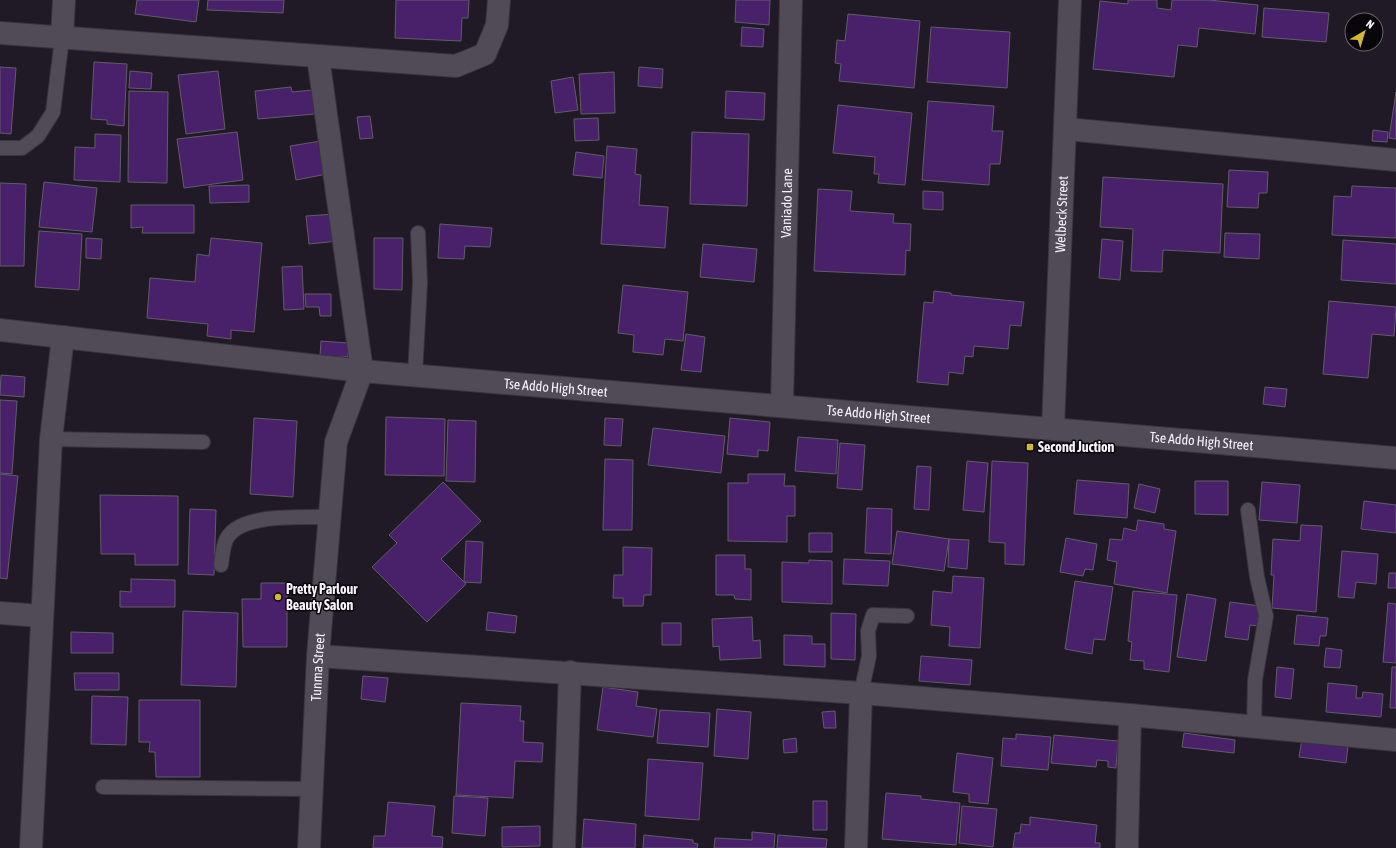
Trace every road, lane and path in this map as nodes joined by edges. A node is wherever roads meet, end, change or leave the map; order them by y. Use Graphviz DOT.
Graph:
graph roads {
  1 [pos="64,0"];
  2 [pos="499,0"];
  3 [pos="791,0"];
  4 [pos="1070,0"];
  5 [pos="0,33"];
  6 [pos="62,38"];
  7 [pos="318,57"];
  8 [pos="1066,129"];
  9 [pos="0,148"];
  10 [pos="1396,160"];
  11 [pos="418,233"];
  12 [pos="0,330"];
  13 [pos="63,337"];
  14 [pos="362,371"];
  15 [pos="415,375"];
  16 [pos="782,406"];
  17 [pos="1053,428"];
  18 [pos="51,439"];
  19 [pos="203,442"];
  20 [pos="1396,458"];
  21 [pos="1248,510"];
  22 [pos="330,517"];
  23 [pos="221,564"];
  24 [pos="0,612"];
  25 [pos="42,616"];
  26 [pos="907,616"];
  27 [pos="318,656"];
  28 [pos="570,672"];
  29 [pos="861,693"];
  30 [pos="1130,715"];
  31 [pos="1254,727"];
  32 [pos="1396,740"];
  33 [pos="104,787"];
  34 [pos="312,789"];
  35 [pos="31,848"];
  36 [pos="309,848"];
  37 [pos="564,848"];
  38 [pos="856,848"];
  39 [pos="1127,848"];
  1 -- 6 [label="street"];
  2 -- 7 [label="street"];
  3 -- 16 [label="street, Vaniado Lane"];
  4 -- 8 [label="street, Welbeck Street"];
  5 -- 6 [label="street"];
  6 -- 7 [label="street"];
  6 -- 9 [label="lane"];
  7 -- 14 [label="street"];
  8 -- 10 [label="street"];
  8 -- 17 [label="street, Welbeck Street"];
  11 -- 15 [label="lane"];
  12 -- 13 [label="street, Tse Addo High Street"];
  13 -- 14 [label="street, Tse Addo High Street"];
  13 -- 18 [label="street"];
  14 -- 15 [label="street, Tse Addo High Street"];
  14 -- 22 [label="street, Tunma Street"];
  15 -- 16 [label="street, Tse Addo High Street"];
  16 -- 17 [label="street, Tse Addo High Street"];
  17 -- 20 [label="street, Tse Addo High Street"];
  18 -- 19 [label="lane"];
  18 -- 25 [label="street"];
  21 -- 31 [label="lane"];
  22 -- 23 [label="lane"];
  22 -- 27 [label="street, Tunma Street"];
  24 -- 25 [label="street"];
  25 -- 35 [label="street"];
  26 -- 29 [label="lane"];
  27 -- 28 [label="street"];
  27 -- 34 [label="street, Tunma Street"];
  28 -- 29 [label="street"];
  28 -- 37 [label="street"];
  29 -- 30 [label="street"];
  29 -- 38 [label="street"];
  30 -- 31 [label="street"];
  30 -- 39 [label="street"];
  31 -- 32 [label="street"];
  33 -- 34 [label="lane"];
  34 -- 36 [label="street, Tunma Street"];
}
